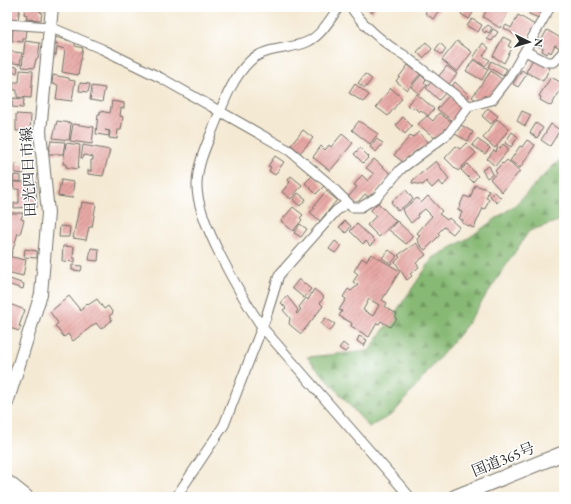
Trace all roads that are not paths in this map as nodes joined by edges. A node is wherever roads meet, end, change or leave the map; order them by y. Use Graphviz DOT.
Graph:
graph roads {
  1 [pos="52,7"];
  2 [pos="351,7"];
  3 [pos="550,7"];
  4 [pos="335,8"];
  5 [pos="7,24"];
  6 [pos="50,27"];
  7 [pos="525,50"];
  8 [pos="564,52"];
  9 [pos="469,106"];
  10 [pos="220,113"];
  11 [pos="347,203"];
  12 [pos="262,327"];
  13 [pos="7,403"];
  14 [pos="564,453"];
  15 [pos="7,482"];
  16 [pos="26,497"];
  17 [pos="176,497"];
  18 [pos="410,497"];
  19 [pos="455,497"];
  1 -- 6 [label="main road, 田光四日市線"];
  2 -- 9 [label="street"];
  3 -- 7 [label="street"];
  4 -- 10 [label="street"];
  5 -- 6 [label="street"];
  6 -- 10 [label="street"];
  6 -- 13 [label="main road, 田光四日市線"];
  7 -- 8 [label="street"];
  7 -- 9 [label="street"];
  9 -- 11 [label="street"];
  10 -- 11 [label="street"];
  10 -- 12 [label="street"];
  11 -- 12 [label="street"];
  12 -- 17 [label="street"];
  12 -- 18 [label="street"];
  14 -- 19 [label="highway, 国道365号"];
  15 -- 16 [label="highway"];
}
